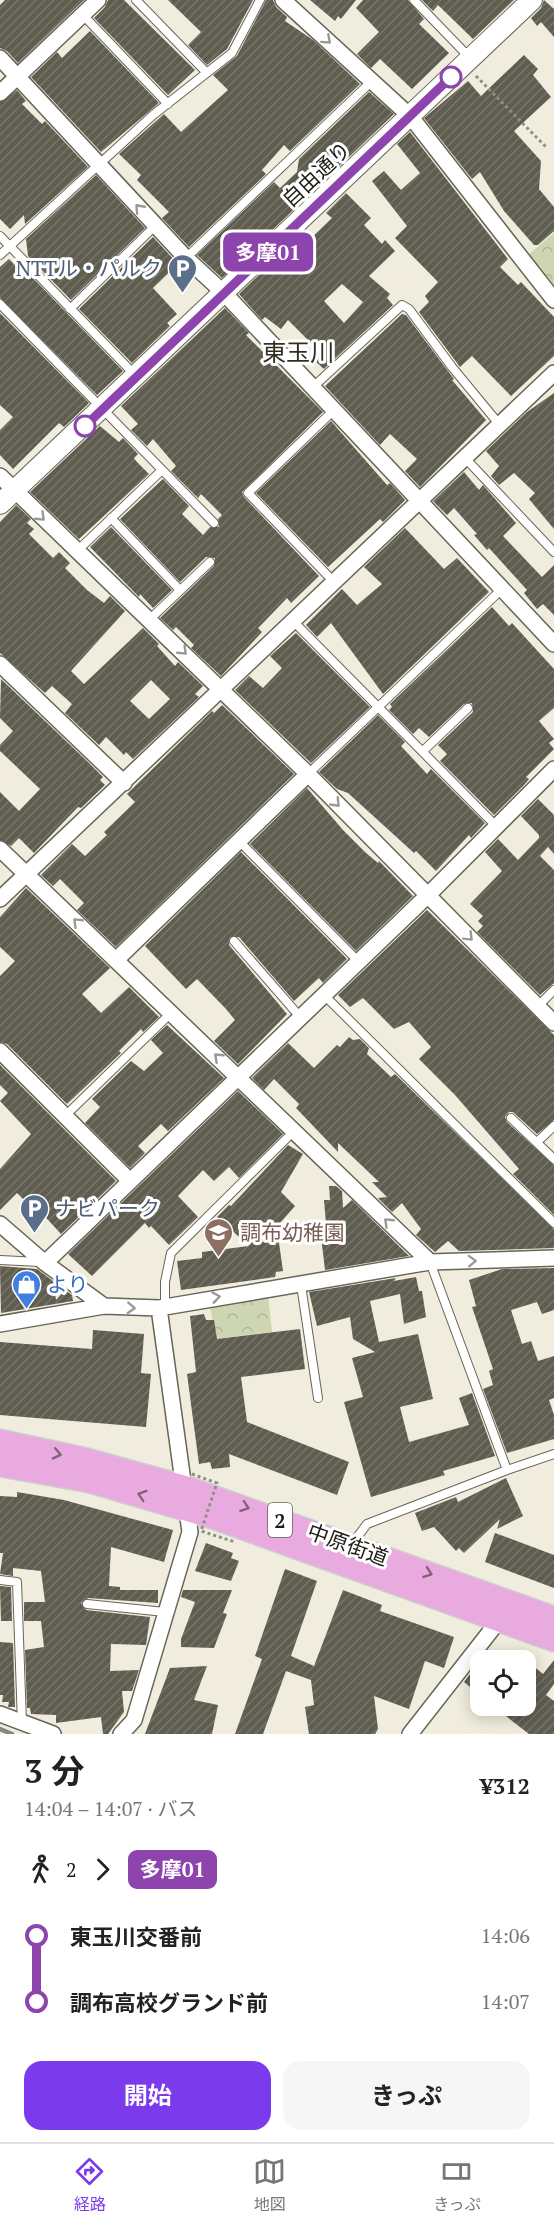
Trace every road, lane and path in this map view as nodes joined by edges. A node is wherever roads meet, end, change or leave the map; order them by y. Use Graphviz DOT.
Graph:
graph roads {
  1 [pos="98,0"];
  2 [pos="136,0"];
  3 [pos="260,0"];
  4 [pos="284,0"];
  5 [pos="414,0"];
  6 [pos="532,0"];
  7 [pos="83,15"];
  8 [pos="0,58"];
  9 [pos="467,61"];
  10 [pos="207,73"];
  11 [pos="18,76"];
  12 [pos="372,81"];
  13 [pos="0,93"];
  14 [pos="168,104"];
  15 [pos="411,117"];
  16 [pos="546,147"];
  17 [pos="101,165"];
  18 [pos="155,226"];
  19 [pos="0,236"];
  20 [pos="10,246"];
  21 [pos="0,255"];
  22 [pos="186,258"];
  23 [pos="225,294"];
  24 [pos="554,300"];
  25 [pos="0,304"];
  26 [pos="70,309"];
  27 [pos="554,373"];
  28 [pos="137,377"];
  29 [pos="312,387"];
  30 [pos="102,410"];
  31 [pos="334,410"];
  32 [pos="499,424"];
  33 [pos="465,458"];
  34 [pos="161,471"];
  35 [pos="0,476"];
  36 [pos="7,497"];
  37 [pos="420,501"];
  38 [pos="111,518"];
  39 [pos="214,523"];
  40 [pos="77,551"];
  41 [pos="554,552"];
  42 [pos="210,561"];
  43 [pos="335,583"];
  44 [pos="503,588"];
  45 [pos="180,590"];
  46 [pos="150,619"];
  47 [pos="294,622"];
  48 [pos="554,644"];
  49 [pos="0,664"];
  50 [pos="222,690"];
  51 [pos="379,706"];
  52 [pos="468,708"];
  53 [pos="423,751"];
  54 [pos="554,770"];
  55 [pos="308,774"];
  56 [pos="124,783"];
  57 [pos="497,827"];
  58 [pos="239,841"];
  59 [pos="0,849"];
  60 [pos="27,874"];
  61 [pos="427,896"];
  62 [pos="0,899"];
  63 [pos="234,941"];
  64 [pos="116,960"];
  65 [pos="358,961"];
  66 [pos="554,990"];
  67 [pos="324,995"];
  68 [pos="538,1006"];
  69 [pos="171,1013"];
  70 [pos="301,1018"];
  71 [pos="554,1023"];
  72 [pos="0,1051"];
  73 [pos="240,1077"];
  74 [pos="65,1116"];
  75 [pos="511,1118"];
  76 [pos="554,1126"];
  77 [pos="294,1131"];
  78 [pos="537,1142"];
  79 [pos="554,1159"];
  80 [pos="130,1181"];
  81 [pos="554,1223"];
  82 [pos="0,1224"];
  83 [pos="554,1258"];
  84 [pos="0,1260"];
  85 [pos="430,1262"];
  86 [pos="45,1263"];
  87 [pos="301,1285"];
  88 [pos="104,1306"];
  89 [pos="162,1307"];
  90 [pos="0,1324"];
  91 [pos="318,1398"];
  92 [pos="0,1442"];
  93 [pos="554,1454"];
  94 [pos="0,1464"];
  95 [pos="507,1470"];
  96 [pos="189,1490"];
  97 [pos="235,1542"];
  98 [pos="351,1546"];
  99 [pos="0,1580"];
  100 [pos="87,1605"];
  101 [pos="165,1612"];
  102 [pos="500,1619"];
  103 [pos="554,1619"];
  104 [pos="554,1639"];
  105 [pos="0,1714"];
  106 [pos="22,1723"];
  107 [pos="53,1734"];
  108 [pos="121,1734"];
  109 [pos="410,1734"];
  1 -- 7 [label="street"];
  2 -- 10 [label="lane"];
  3 -- 10 [label="lane"];
  4 -- 12 [label="street, one-way"];
  5 -- 9 [label="lane"];
  6 -- 9 [label="street, 自由通り"];
  7 -- 11 [label="street"];
  7 -- 14 [label="lane"];
  8 -- 11 [label="street"];
  9 -- 15 [label="street, 自由通り"];
  9 -- 16 [label="path"];
  10 -- 14 [label="lane"];
  11 -- 13 [label="street"];
  11 -- 17 [label="street"];
  12 -- 15 [label="street"];
  12 -- 22 [label="lane"];
  14 -- 17 [label="lane"];
  15 -- 23 [label="street, 自由通り"];
  15 -- 24 [label="street"];
  18 -- 17 [label="street, one-way"];
  17 -- 20 [label="lane"];
  18 -- 22 [label="street"];
  18 -- 26 [label="lane"];
  19 -- 20 [label="lane"];
  20 -- 21 [label="lane"];
  20 -- 26 [label="lane"];
  22 -- 23 [label="street"];
  23 -- 28 [label="street, 自由通り"];
  23 -- 29 [label="street"];
  25 -- 30 [label="lane"];
  26 -- 28 [label="lane"];
  27 -- 32 [label="street"];
  28 -- 30 [label="street, 自由通り"];
  29 -- 31 [label="street"];
  29 -- 32 [label="lane"];
  30 -- 34 [label="lane"];
  30 -- 36 [label="street, 自由通り"];
  31 -- 37 [label="street"];
  31 -- 43 [label="lane"];
  32 -- 33 [label="street"];
  33 -- 37 [label="street"];
  33 -- 41 [label="lane"];
  34 -- 38 [label="lane"];
  34 -- 39 [label="lane"];
  35 -- 36 [label="street"];
  36 -- 40 [label="street, one-way"];
  37 -- 43 [label="street"];
  37 -- 44 [label="street"];
  38 -- 40 [label="lane"];
  38 -- 45 [label="lane"];
  40 -- 46 [label="street"];
  42 -- 45 [label="lane"];
  43 -- 47 [label="street"];
  44 -- 48 [label="street"];
  44 -- 51 [label="lane"];
  45 -- 46 [label="lane"];
  46 -- 50 [label="street, one-way"];
  47 -- 50 [label="street"];
  47 -- 51 [label="lane"];
  49 -- 56 [label="street"];
  50 -- 55 [label="street"];
  50 -- 56 [label="street"];
  51 -- 53 [label="lane"];
  51 -- 55 [label="lane"];
  52 -- 53 [label="lane"];
  53 -- 57 [label="lane"];
  54 -- 57 [label="street"];
  55 -- 58 [label="street"];
  55 -- 61 [label="street, one-way"];
  56 -- 60 [label="street"];
  57 -- 61 [label="street"];
  58 -- 64 [label="street"];
  58 -- 65 [label="lane"];
  59 -- 60 [label="street"];
  60 -- 62 [label="street"];
  64 -- 60 [label="street, one-way"];
  61 -- 65 [label="street"];
  61 -- 68 [label="street, one-way"];
  63 -- 70 [label="lane"];
  64 -- 69 [label="street"];
  65 -- 67 [label="street"];
  66 -- 68 [label="lane"];
  67 -- 70 [label="street"];
  67 -- 81 [label="lane"];
  68 -- 71 [label="street"];
  73 -- 69 [label="street, one-way"];
  69 -- 74 [label="lane"];
  70 -- 73 [label="street"];
  72 -- 74 [label="street"];
  73 -- 77 [label="street"];
  73 -- 80 [label="street"];
  74 -- 80 [label="street"];
  75 -- 78 [label="lane"];
  76 -- 78 [label="lane"];
  85 -- 77 [label="street, one-way"];
  77 -- 89 [label="lane"];
  78 -- 79 [label="lane"];
  80 -- 86 [label="street"];
  82 -- 86 [label="street"];
  85 -- 83 [label="street, one-way"];
  84 -- 86 [label="lane"];
  85 -- 87 [label="street"];
  85 -- 95 [label="lane"];
  86 -- 88 [label="street"];
  89 -- 87 [label="street, one-way"];
  87 -- 91 [label="lane"];
  88 -- 89 [label="street, one-way"];
  88 -- 90 [label="street"];
  89 -- 96 [label="street"];
  92 -- 96 [label="main road, 中原街道 / 2, one-way"];
  93 -- 95 [label="lane"];
  96 -- 94 [label="main road, 中原街道 / 2, one-way"];
  95 -- 98 [label="lane"];
  96 -- 97 [label="path, bridge"];
  96 -- 98 [label="main road, 中原街道 / 2, one-way"];
  96 -- 101 [label="street"];
  96 -- 102 [label="main road, 中原街道 / 2"];
  98 -- 103 [label="main road, 中原街道 / 2, one-way"];
  99 -- 106 [label="lane"];
  100 -- 101 [label="lane"];
  101 -- 108 [label="street"];
  102 -- 104 [label="main road, 中原街道 / 2"];
  102 -- 109 [label="street"];
  105 -- 106 [label="street"];
  106 -- 107 [label="street"];
}
